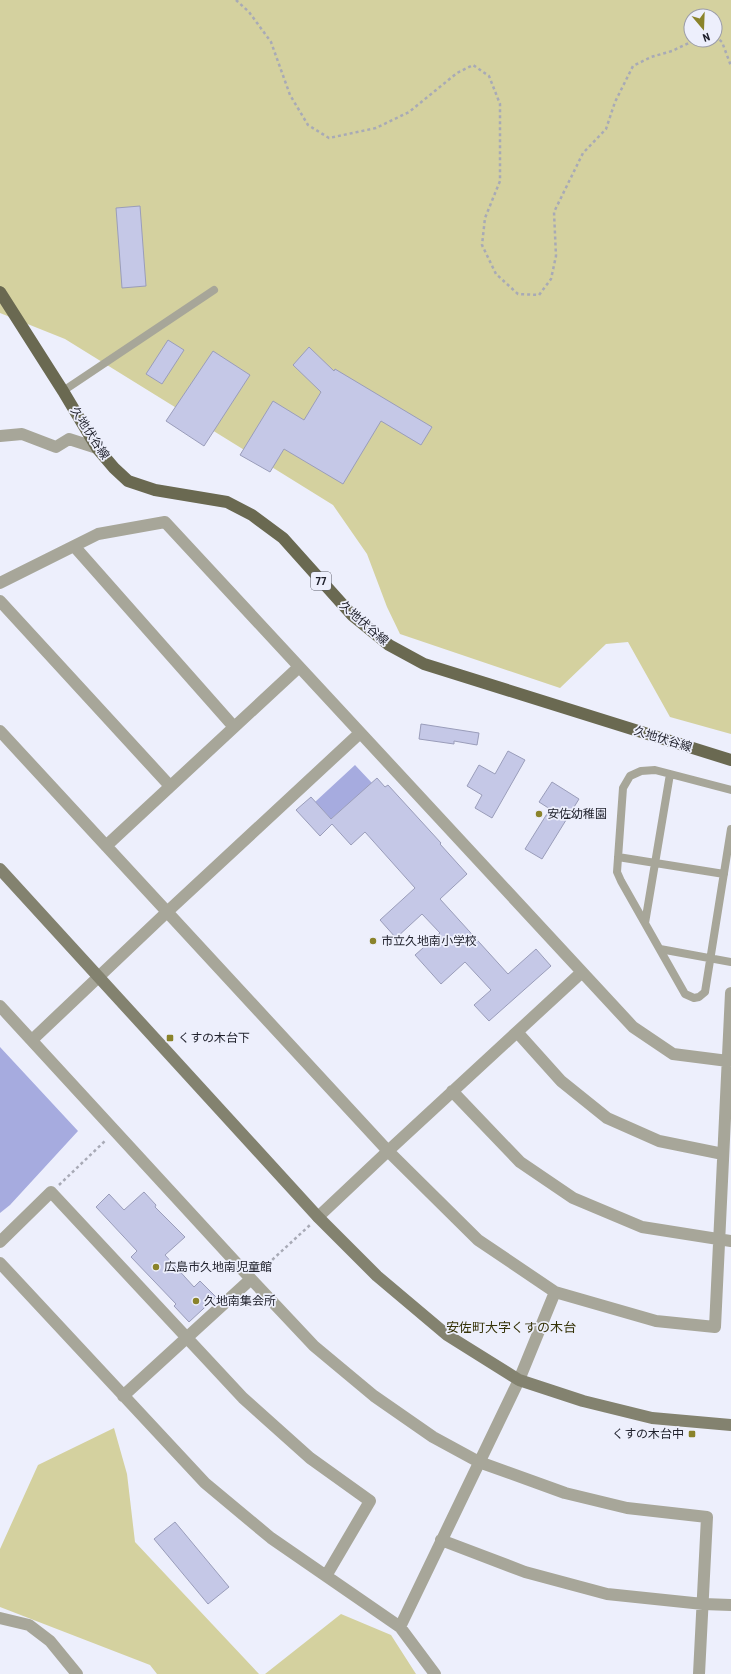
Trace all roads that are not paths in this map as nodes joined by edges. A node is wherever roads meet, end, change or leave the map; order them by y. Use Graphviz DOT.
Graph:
graph roads {
  1 [pos="214,290"];
  2 [pos="0,292"];
  3 [pos="63,391"];
  4 [pos="0,436"];
  5 [pos="97,448"];
  6 [pos="74,546"];
  7 [pos="0,583"];
  8 [pos="0,600"];
  9 [pos="299,667"];
  10 [pos="234,727"];
  11 [pos="0,731"];
  12 [pos="360,733"];
  13 [pos="731,760"];
  14 [pos="670,774"];
  15 [pos="170,786"];
  16 [pos="731,790"];
  17 [pos="731,829"];
  18 [pos="106,846"];
  19 [pos="618,857"];
  20 [pos="655,863"];
  21 [pos="0,869"];
  22 [pos="724,874"];
  23 [pos="167,912"];
  24 [pos="645,923"];
  25 [pos="660,949"];
  26 [pos="710,958"];
  27 [pos="731,962"];
  28 [pos="582,972"];
  29 [pos="99,976"];
  30 [pos="731,993"];
  31 [pos="0,1006"];
  32 [pos="517,1032"];
  33 [pos="32,1040"];
  34 [pos="728,1061"];
  35 [pos="452,1091"];
  36 [pos="388,1151"];
  37 [pos="723,1154"];
  38 [pos="314,1220"];
  39 [pos="725,1240"];
  40 [pos="0,1242"];
  41 [pos="0,1263"];
  42 [pos="254,1276"];
  43 [pos="554,1292"];
  44 [pos="187,1337"];
  45 [pos="519,1380"];
  46 [pos="123,1396"];
  47 [pos="731,1425"];
  48 [pos="479,1462"];
  49 [pos="441,1540"];
  50 [pos="326,1576"];
  51 [pos="703,1604"];
  52 [pos="731,1605"];
  53 [pos="0,1618"];
  54 [pos="400,1627"];
  55 [pos="77,1674"];
  56 [pos="435,1674"];
  57 [pos="699,1674"];
  1 -- 3 [label="lane"];
  2 -- 3 [label="main road, 久地伏谷線 / 77"];
  3 -- 5 [label="main road, 久地伏谷線 / 77"];
  4 -- 5 [label="street"];
  5 -- 13 [label="main road, 久地伏谷線 / 77"];
  6 -- 7 [label="street"];
  6 -- 9 [label="street"];
  6 -- 10 [label="street"];
  8 -- 15 [label="street"];
  9 -- 10 [label="street"];
  9 -- 12 [label="street"];
  10 -- 15 [label="street"];
  11 -- 18 [label="street"];
  12 -- 23 [label="street"];
  12 -- 28 [label="street"];
  14 -- 16 [label="lane"];
  14 -- 19 [label="lane"];
  14 -- 20 [label="lane"];
  15 -- 18 [label="street"];
  17 -- 22 [label="lane"];
  18 -- 23 [label="street"];
  19 -- 20 [label="lane"];
  19 -- 24 [label="lane"];
  20 -- 22 [label="lane"];
  20 -- 24 [label="lane"];
  21 -- 29 [label="street"];
  22 -- 26 [label="lane"];
  23 -- 29 [label="street"];
  23 -- 36 [label="street"];
  24 -- 25 [label="lane"];
  25 -- 26 [label="lane"];
  25 -- 26 [label="lane"];
  26 -- 27 [label="lane"];
  28 -- 32 [label="street"];
  28 -- 34 [label="street"];
  29 -- 33 [label="street"];
  29 -- 38 [label="street"];
  30 -- 34 [label="street"];
  31 -- 33 [label="street"];
  32 -- 35 [label="street"];
  32 -- 37 [label="street"];
  33 -- 42 [label="street"];
  34 -- 37 [label="street"];
  35 -- 36 [label="street"];
  35 -- 39 [label="street"];
  36 -- 38 [label="street"];
  36 -- 43 [label="street"];
  37 -- 39 [label="street"];
  38 -- 45 [label="street"];
  39 -- 43 [label="street"];
  40 -- 44 [label="street"];
  41 -- 46 [label="street"];
  42 -- 44 [label="street"];
  42 -- 48 [label="street"];
  43 -- 45 [label="street"];
  44 -- 46 [label="street"];
  44 -- 50 [label="street"];
  45 -- 47 [label="street"];
  45 -- 48 [label="street"];
  46 -- 50 [label="street"];
  48 -- 49 [label="street"];
  48 -- 51 [label="street"];
  49 -- 51 [label="street"];
  49 -- 54 [label="street"];
  50 -- 54 [label="street"];
  51 -- 52 [label="street"];
  51 -- 57 [label="street"];
  53 -- 55 [label="street"];
  54 -- 56 [label="street"];
}
